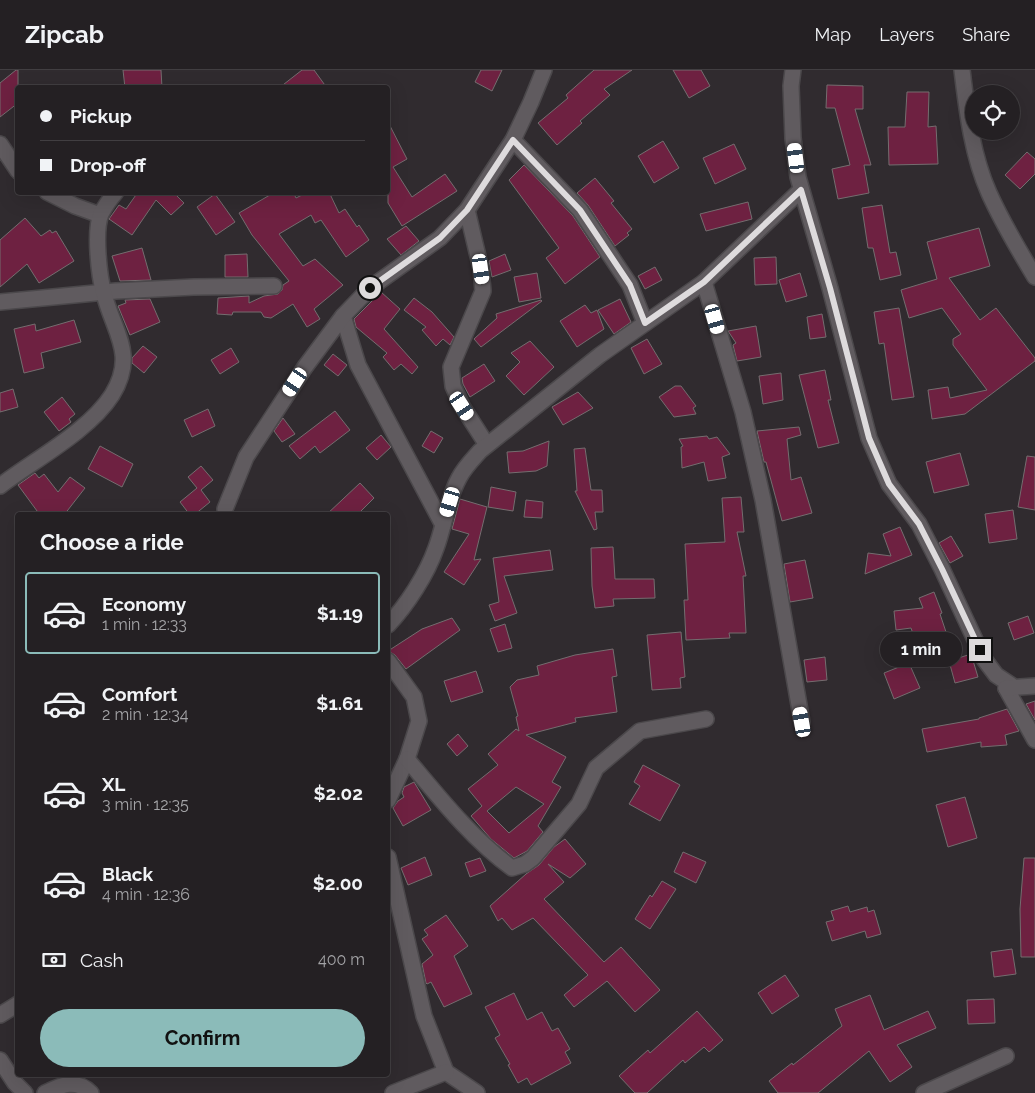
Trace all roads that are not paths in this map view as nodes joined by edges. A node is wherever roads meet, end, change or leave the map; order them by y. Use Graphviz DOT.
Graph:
graph roads {
  1 [pos="544,70"];
  2 [pos="793,70"];
  3 [pos="962,70"];
  4 [pos="513,140"];
  5 [pos="0,144"];
  6 [pos="15,166"];
  7 [pos="801,190"];
  8 [pos="53,195"];
  9 [pos="114,195"];
  10 [pos="467,210"];
  11 [pos="100,216"];
  12 [pos="1035,276"];
  13 [pos="704,282"];
  14 [pos="274,286"];
  15 [pos="104,294"];
  16 [pos="0,302"];
  17 [pos="343,316"];
  18 [pos="645,323"];
  19 [pos="487,445"];
  20 [pos="0,486"];
  21 [pos="225,509"];
  22 [pos="443,525"];
  23 [pos="390,623"];
  24 [pos="390,664"];
  25 [pos="1035,686"];
  26 [pos="1006,688"];
  27 [pos="706,719"];
  28 [pos="802,722"];
  29 [pos="1035,740"];
  30 [pos="407,759"];
  31 [pos="390,796"];
  32 [pos="390,866"];
  33 [pos="15,1006"];
  34 [pos="0,1014"];
  35 [pos="1006,1056"];
  36 [pos="0,1060"];
  37 [pos="446,1072"];
  38 [pos="25,1093"];
  39 [pos="44,1093"];
  40 [pos="91,1093"];
  41 [pos="393,1093"];
  42 [pos="477,1093"];
  43 [pos="924,1093"];
  1 -- 4 [label="street"];
  2 -- 7 [label="street"];
  3 -- 12 [label="street"];
  4 -- 10 [label="street"];
  4 -- 18 [label="street"];
  5 -- 6 [label="street"];
  7 -- 13 [label="street"];
  7 -- 26 [label="street"];
  8 -- 11 [label="street"];
  9 -- 11 [label="street"];
  10 -- 17 [label="street"];
  10 -- 19 [label="street"];
  11 -- 15 [label="street"];
  13 -- 18 [label="street"];
  13 -- 28 [label="street"];
  14 -- 15 [label="street"];
  15 -- 16 [label="street"];
  15 -- 20 [label="street"];
  17 -- 21 [label="street"];
  17 -- 22 [label="street"];
  18 -- 19 [label="street"];
  19 -- 22 [label="street"];
  22 -- 23 [label="street"];
  24 -- 30 [label="street"];
  25 -- 26 [label="street"];
  26 -- 29 [label="street"];
  27 -- 30 [label="street"];
  30 -- 31 [label="street"];
  32 -- 37 [label="street"];
  33 -- 34 [label="street"];
  35 -- 43 [label="street"];
  36 -- 38 [label="street"];
  37 -- 41 [label="street"];
  37 -- 42 [label="street"];
  39 -- 40 [label="street"];
}
